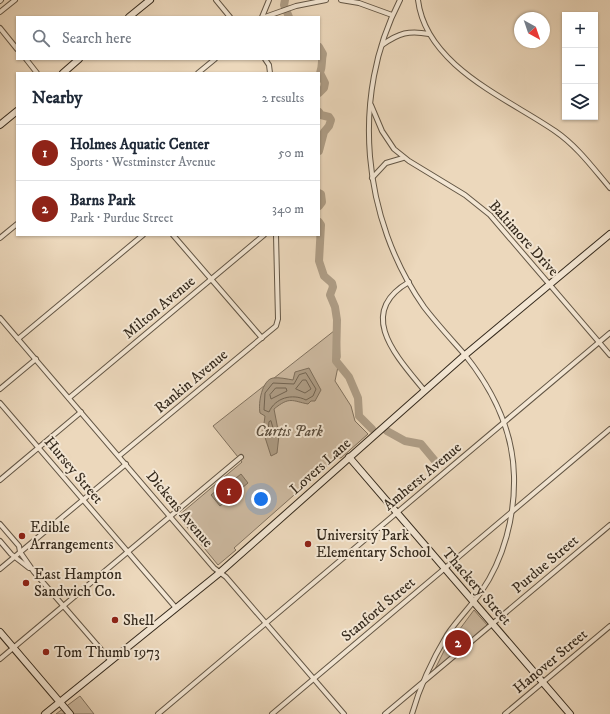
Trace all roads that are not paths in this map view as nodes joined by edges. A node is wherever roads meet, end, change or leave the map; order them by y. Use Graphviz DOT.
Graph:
graph roads {
  1 [pos="15,0"];
  2 [pos="150,0"];
  3 [pos="216,0"];
  4 [pos="268,0"];
  5 [pos="326,0"];
  6 [pos="341,0"];
  7 [pos="400,0"];
  8 [pos="418,0"];
  9 [pos="0,12"];
  10 [pos="392,15"];
  11 [pos="130,16"];
  12 [pos="229,16"];
  13 [pos="263,16"];
  14 [pos="265,16"];
  15 [pos="0,28"];
  16 [pos="429,34"];
  17 [pos="382,45"];
  18 [pos="16,48"];
  19 [pos="27,60"];
  20 [pos="78,60"];
  21 [pos="214,60"];
  22 [pos="266,60"];
  23 [pos="36,72"];
  24 [pos="64,72"];
  25 [pos="199,72"];
  26 [pos="270,72"];
  27 [pos="371,103"];
  28 [pos="16,112"];
  29 [pos="0,125"];
  30 [pos="403,158"];
  31 [pos="372,178"];
  32 [pos="610,188"];
  33 [pos="16,225"];
  34 [pos="610,234"];
  35 [pos="142,236"];
  36 [pos="174,236"];
  37 [pos="263,236"];
  38 [pos="276,236"];
  39 [pos="0,238"];
  40 [pos="211,279"];
  41 [pos="409,282"];
  42 [pos="549,285"];
  43 [pos="0,318"];
  44 [pos="610,333"];
  45 [pos="262,338"];
  46 [pos="18,339"];
  47 [pos="599,342"];
  48 [pos="464,355"];
  49 [pos="610,355"];
  50 [pos="36,359"];
  51 [pos="0,389"];
  52 [pos="424,390"];
  53 [pos="69,398"];
  54 [pos="0,402"];
  55 [pos="81,412"];
  56 [pos="504,422"];
  57 [pos="610,429"];
  58 [pos="38,448"];
  59 [pos="119,456"];
  60 [pos="241,457"];
  61 [pos="349,457"];
  62 [pos="126,464"];
  63 [pos="0,480"];
  64 [pos="83,500"];
  65 [pos="513,511"];
  66 [pos="397,513"];
  67 [pos="170,516"];
  68 [pos="0,524"];
  69 [pos="610,525"];
  70 [pos="0,542"];
  71 [pos="20,552"];
  72 [pos="128,552"];
  73 [pos="15,556"];
  74 [pos="445,568"];
  75 [pos="0,569"];
  76 [pos="34,572"];
  77 [pos="220,572"];
  78 [pos="473,601"];
  79 [pos="64,606"];
  80 [pos="176,608"];
  81 [pos="266,623"];
  82 [pos="493,624"];
  83 [pos="610,626"];
  84 [pos="0,632"];
  85 [pos="13,648"];
  86 [pos="0,659"];
  87 [pos="111,661"];
  88 [pos="314,679"];
  89 [pos="423,682"];
  90 [pos="543,682"];
  91 [pos="59,702"];
  92 [pos="44,714"];
  93 [pos="70,714"];
  94 [pos="158,714"];
  95 [pos="272,714"];
  96 [pos="344,714"];
  97 [pos="385,714"];
  98 [pos="412,714"];
  99 [pos="506,714"];
  100 [pos="570,714"];
  1 -- 9 [label="street"];
  2 -- 11 [label="main road"];
  3 -- 12 [label="street"];
  4 -- 13 [label="street"];
  5 -- 14 [label="street"];
  6 -- 10 [label="street"];
  7 -- 10 [label="street"];
  8 -- 16 [label="street"];
  10 -- 17 [label="street"];
  15 -- 18 [label="street"];
  16 -- 17 [label="street"];
  16 -- 32 [label="street"];
  17 -- 27 [label="street"];
  19 -- 23 [label="street"];
  20 -- 24 [label="main road"];
  21 -- 25 [label="street"];
  22 -- 26 [label="street"];
  27 -- 30 [label="street, Baltimore Drive"];
  27 -- 31 [label="street"];
  28 -- 29 [label="main road"];
  30 -- 31 [label="street"];
  30 -- 42 [label="street, Baltimore Drive"];
  31 -- 41 [label="street"];
  33 -- 39 [label="street"];
  34 -- 42 [label="main road, Lovers Lane"];
  35 -- 46 [label="street"];
  36 -- 40 [label="street"];
  37 -- 40 [label="street, Milton Avenue"];
  38 -- 45 [label="street, Rankin Avenue"];
  40 -- 45 [label="street"];
  40 -- 53 [label="street, Milton Avenue"];
  41 -- 48 [label="street"];
  41 -- 52 [label="street"];
  42 -- 47 [label="street, Baltimore Drive"];
  42 -- 48 [label="main road, Lovers Lane"];
  43 -- 46 [label="street, Dickens Avenue"];
  44 -- 47 [label="street, Amherst Avenue"];
  45 -- 59 [label="street, Rankin Avenue"];
  46 -- 50 [label="street, Dickens Avenue"];
  47 -- 49 [label="street, Baltimore Drive"];
  47 -- 56 [label="street, Amherst Avenue"];
  48 -- 52 [label="main road, Lovers Lane"];
  48 -- 56 [label="street"];
  50 -- 51 [label="street"];
  50 -- 53 [label="street, Dickens Avenue"];
  52 -- 61 [label="main road, Lovers Lane"];
  53 -- 55 [label="street, Dickens Avenue"];
  54 -- 58 [label="street, Hursey Street"];
  55 -- 58 [label="street"];
  55 -- 59 [label="street, Dickens Avenue"];
  56 -- 65 [label="street"];
  56 -- 66 [label="street, Amherst Avenue"];
  57 -- 65 [label="street, Stanford Street"];
  58 -- 63 [label="street"];
  58 -- 64 [label="street, Hursey Street"];
  59 -- 62 [label="street, Dickens Avenue"];
  60 -- 67 [label="street"];
  61 -- 66 [label="main road, Thackery Street"];
  61 -- 77 [label="main road, Lovers Lane"];
  62 -- 64 [label="street"];
  62 -- 67 [label="street, Dickens Avenue"];
  64 -- 71 [label="street"];
  64 -- 72 [label="street, Hursey Street"];
  65 -- 74 [label="street, Stanford Street"];
  65 -- 78 [label="street"];
  66 -- 74 [label="main road, Thackery Street"];
  66 -- 81 [label="street, Amherst Avenue"];
  67 -- 72 [label="street"];
  67 -- 77 [label="street, Dickens Avenue"];
  68 -- 71 [label="street"];
  69 -- 82 [label="street, Purdue Street"];
  70 -- 73 [label="street"];
  71 -- 73 [label="street"];
  71 -- 76 [label="street"];
  72 -- 79 [label="street"];
  72 -- 80 [label="street, Hursey Street"];
  73 -- 75 [label="street"];
  73 -- 76 [label="street"];
  74 -- 78 [label="main road, Thackery Street"];
  74 -- 88 [label="street, Stanford Street"];
  76 -- 79 [label="street"];
  77 -- 80 [label="main road, Lovers Lane"];
  77 -- 81 [label="street, Dickens Avenue"];
  78 -- 82 [label="main road, Thackery Street"];
  78 -- 89 [label="street"];
  79 -- 85 [label="street"];
  79 -- 87 [label="street"];
  80 -- 87 [label="main road, Lovers Lane"];
  81 -- 88 [label="street, Dickens Avenue"];
  81 -- 94 [label="street, Amherst Avenue"];
  82 -- 89 [label="street, Purdue Street"];
  82 -- 90 [label="main road, Thackery Street"];
  83 -- 90 [label="street, Hanover Street"];
  84 -- 85 [label="main road"];
  85 -- 86 [label="street"];
  85 -- 91 [label="main road"];
  87 -- 91 [label="main road, Lovers Lane"];
  88 -- 95 [label="street, Stanford Street"];
  88 -- 96 [label="street, Dickens Avenue"];
  89 -- 97 [label="street, Purdue Street"];
  89 -- 98 [label="street"];
  90 -- 99 [label="street, Hanover Street"];
  90 -- 100 [label="main road, Thackery Street"];
  91 -- 92 [label="main road, Lovers Lane"];
  91 -- 93 [label="main road"];
}
